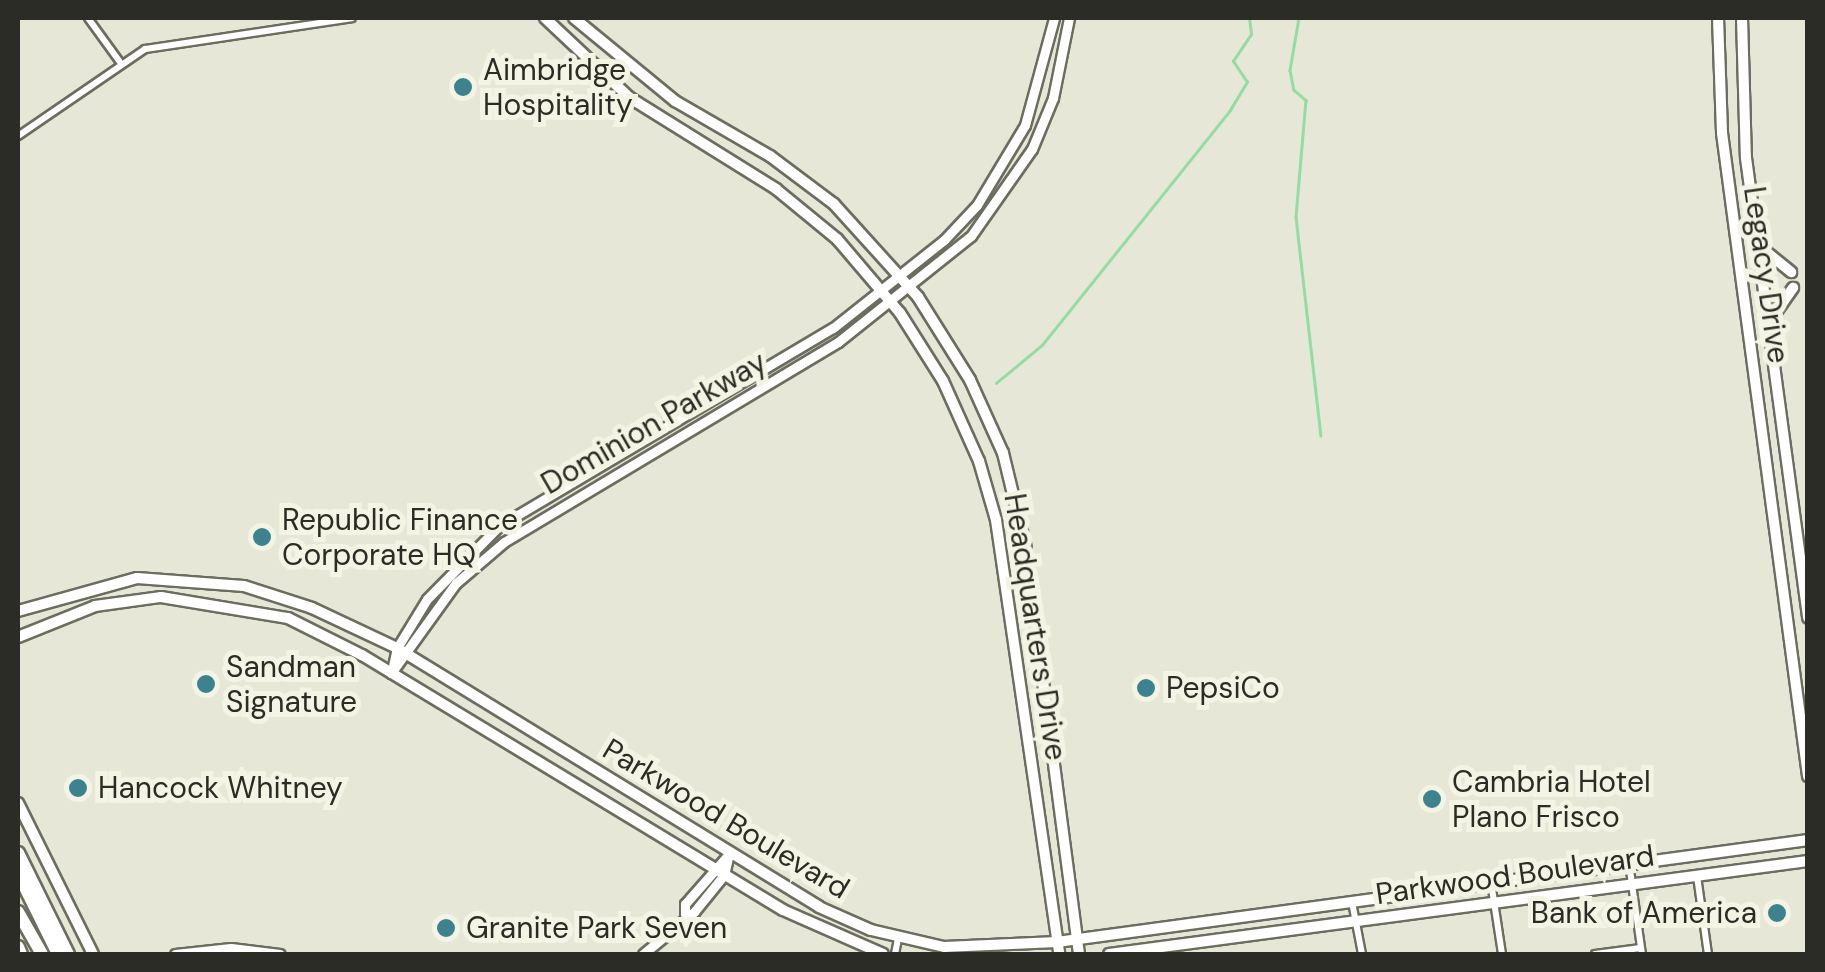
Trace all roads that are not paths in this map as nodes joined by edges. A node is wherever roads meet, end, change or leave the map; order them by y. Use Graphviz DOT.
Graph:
graph roads {
  1 [pos="88,18"];
  2 [pos="352,18"];
  3 [pos="545,18"];
  4 [pos="574,18"];
  5 [pos="1054,18"];
  6 [pos="1069,18"];
  7 [pos="1718,18"];
  8 [pos="1742,18"];
  9 [pos="120,62"];
  10 [pos="676,101"];
  11 [pos="664,122"];
  12 [pos="18,136"];
  13 [pos="1758,244"];
  14 [pos="1792,272"];
  15 [pos="900,274"];
  16 [pos="909,285"];
  17 [pos="880,288"];
  18 [pos="1793,288"];
  19 [pos="890,301"];
  20 [pos="1768,328"];
  21 [pos="742,383"];
  22 [pos="750,396"];
  23 [pos="1794,524"];
  24 [pos="1808,542"];
  25 [pos="470,550"];
  26 [pos="480,562"];
  27 [pos="215,581"];
  28 [pos="88,586"];
  29 [pos="213,602"];
  30 [pos="94,606"];
  31 [pos="1807,608"];
  32 [pos="18,611"];
  33 [pos="18,637"];
  34 [pos="397,648"];
  35 [pos="409,656"];
  36 [pos="391,673"];
  37 [pos="575,758"];
  38 [pos="1808,776"];
  39 [pos="562,778"];
  40 [pos="18,804"];
  41 [pos="1808,840"];
  42 [pos="729,853"];
  43 [pos="18,854"];
  44 [pos="1808,860"];
  45 [pos="1628,864"];
  46 [pos="712,868"];
  47 [pos="18,873"];
  48 [pos="724,875"];
  49 [pos="1697,876"];
  50 [pos="1491,882"];
  51 [pos="1632,885"];
  52 [pos="1357,901"];
  53 [pos="1494,904"];
  54 [pos="18,912"];
  55 [pos="685,914"];
  56 [pos="1231,918"];
  57 [pos="1358,922"];
  58 [pos="1234,938"];
  59 [pos="898,939"];
  60 [pos="1077,939"];
  61 [pos="1057,942"];
  62 [pos="18,947"];
  63 [pos="218,952"];
  64 [pos="1641,952"];
  65 [pos="21,954"];
  66 [pos="42,954"];
  67 [pos="58,954"];
  68 [pos="68,954"];
  69 [pos="93,954"];
  70 [pos="175,954"];
  71 [pos="280,954"];
  72 [pos="643,954"];
  73 [pos="883,954"];
  74 [pos="894,954"];
  75 [pos="1059,954"];
  76 [pos="1079,954"];
  77 [pos="1109,954"];
  78 [pos="1362,954"];
  79 [pos="1502,954"];
  80 [pos="1595,954"];
  81 [pos="1708,954"];
  1 -- 9 [label="street"];
  2 -- 9 [label="street"];
  3 -- 11 [label="main road, Headquarters Drive"];
  4 -- 10 [label="main road, Headquarters Drive"];
  5 -- 15 [label="street, Dominion Parkway"];
  6 -- 16 [label="street, Dominion Parkway"];
  7 -- 38 [label="main road, Legacy Drive"];
  8 -- 13 [label="main road, Legacy Drive"];
  9 -- 12 [label="street"];
  10 -- 11 [label="main road"];
  10 -- 15 [label="main road, Headquarters Drive"];
  11 -- 17 [label="main road, Headquarters Drive"];
  13 -- 14 [label="main road"];
  13 -- 20 [label="main road, Legacy Drive"];
  15 -- 16 [label="main road, Headquarters Drive"];
  15 -- 17 [label="street, Dominion Parkway"];
  16 -- 19 [label="street, Dominion Parkway"];
  16 -- 60 [label="main road, Headquarters Drive"];
  17 -- 19 [label="main road, Headquarters Drive"];
  17 -- 21 [label="street, Dominion Parkway"];
  18 -- 20 [label="main road"];
  19 -- 22 [label="street, Dominion Parkway"];
  19 -- 61 [label="main road, Headquarters Drive"];
  20 -- 23 [label="main road, Legacy Drive"];
  21 -- 22 [label="street"];
  21 -- 25 [label="street, Dominion Parkway"];
  22 -- 26 [label="street, Dominion Parkway"];
  23 -- 24 [label="main road"];
  23 -- 31 [label="main road, Legacy Drive"];
  25 -- 26 [label="street"];
  25 -- 34 [label="street, Dominion Parkway"];
  26 -- 35 [label="street, Dominion Parkway"];
  27 -- 28 [label="main road, Parkwood Boulevard"];
  27 -- 29 [label="main road"];
  27 -- 34 [label="main road, Parkwood Boulevard"];
  28 -- 30 [label="main road"];
  28 -- 32 [label="main road, Parkwood Boulevard"];
  29 -- 30 [label="main road, Parkwood Boulevard"];
  29 -- 36 [label="main road, Parkwood Boulevard"];
  30 -- 33 [label="main road, Parkwood Boulevard"];
  34 -- 35 [label="main road, Parkwood Boulevard"];
  34 -- 36 [label="street, Dominion Parkway"];
  35 -- 36 [label="street, Dominion Parkway"];
  35 -- 37 [label="main road, Parkwood Boulevard"];
  36 -- 39 [label="main road, Parkwood Boulevard"];
  37 -- 39 [label="main road"];
  37 -- 42 [label="main road, Parkwood Boulevard"];
  39 -- 46 [label="main road, Parkwood Boulevard"];
  40 -- 69 [label="main road"];
  41 -- 45 [label="main road, Parkwood Boulevard"];
  42 -- 46 [label="street"];
  42 -- 48 [label="street"];
  42 -- 59 [label="main road, Parkwood Boulevard"];
  43 -- 68 [label="highway"];
  44 -- 49 [label="main road, Parkwood Boulevard"];
  45 -- 50 [label="main road, Parkwood Boulevard"];
  45 -- 51 [label="street"];
  46 -- 48 [label="main road, Parkwood Boulevard"];
  46 -- 55 [label="street"];
  47 -- 67 [label="highway"];
  48 -- 55 [label="street"];
  48 -- 73 [label="main road, Parkwood Boulevard"];
  49 -- 51 [label="main road, Parkwood Boulevard"];
  49 -- 81 [label="street"];
  50 -- 52 [label="main road, Parkwood Boulevard"];
  50 -- 53 [label="street"];
  51 -- 53 [label="main road, Parkwood Boulevard"];
  51 -- 64 [label="street"];
  52 -- 56 [label="main road, Parkwood Boulevard"];
  52 -- 57 [label="street"];
  53 -- 57 [label="main road, Parkwood Boulevard"];
  53 -- 79 [label="street"];
  54 -- 66 [label="highway"];
  55 -- 72 [label="street"];
  56 -- 58 [label="main road"];
  56 -- 60 [label="main road, Parkwood Boulevard"];
  57 -- 58 [label="main road, Parkwood Boulevard"];
  57 -- 78 [label="street"];
  58 -- 77 [label="main road, Parkwood Boulevard"];
  59 -- 61 [label="main road, Parkwood Boulevard"];
  59 -- 74 [label="street"];
  60 -- 61 [label="main road, Parkwood Boulevard"];
  60 -- 76 [label="main road, Headquarters Drive"];
  61 -- 75 [label="main road, Headquarters Drive"];
  62 -- 65 [label="highway"];
  63 -- 70 [label="street"];
  63 -- 71 [label="street"];
  64 -- 80 [label="street"];
}
